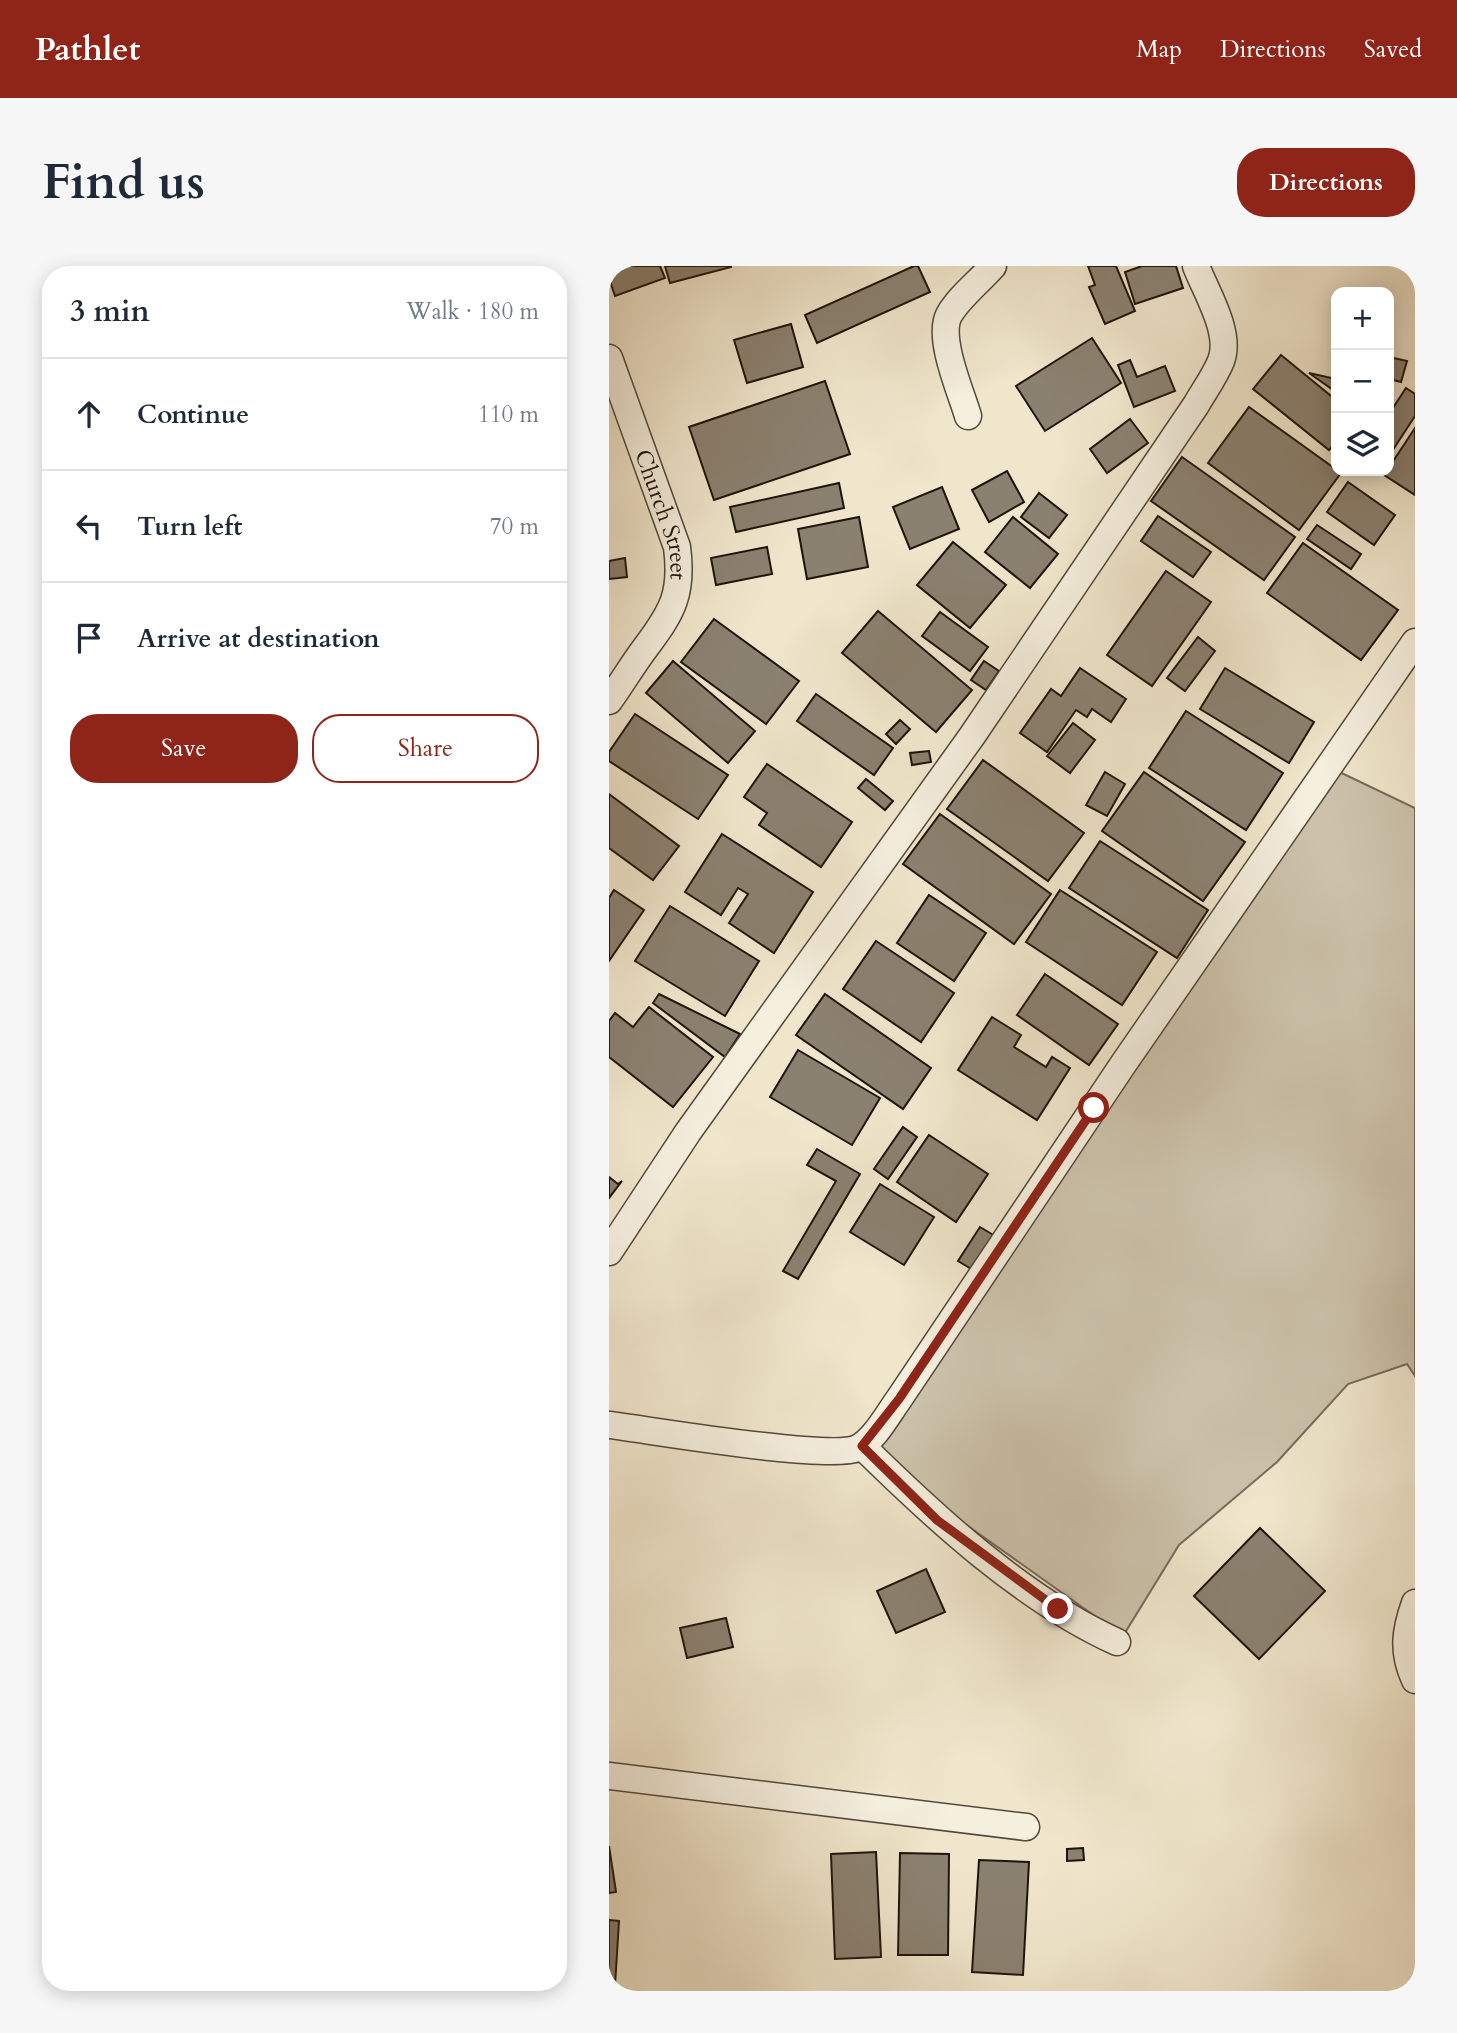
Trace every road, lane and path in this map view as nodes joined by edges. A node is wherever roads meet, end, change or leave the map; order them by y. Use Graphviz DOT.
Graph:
graph roads {
  1 [pos="993,266"];
  2 [pos="1196,266"];
  3 [pos="609,358"];
  4 [pos="968,416"];
  5 [pos="1415,642"];
  6 [pos="609,701"];
  7 [pos="609,1252"];
  8 [pos="609,1424"];
  9 [pos="862,1446"];
  10 [pos="1415,1603"];
  11 [pos="1117,1642"];
  12 [pos="1415,1680"];
  13 [pos="609,1776"];
  14 [pos="1026,1827"];
  1 -- 4 [label="street"];
  2 -- 7 [label="street"];
  3 -- 6 [label="street, Church Street"];
  5 -- 9 [label="street"];
  8 -- 9 [label="street"];
  9 -- 11 [label="street"];
  10 -- 12 [label="street"];
  13 -- 14 [label="street"];
}
